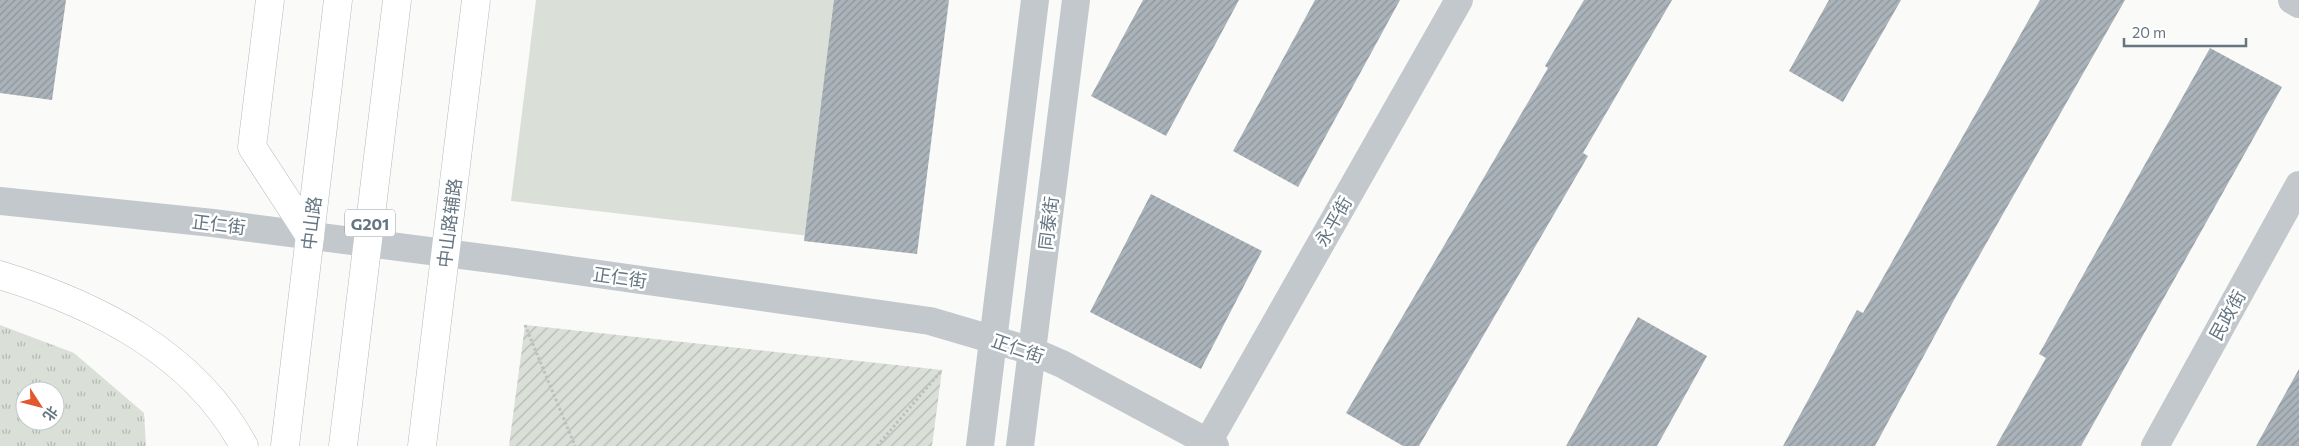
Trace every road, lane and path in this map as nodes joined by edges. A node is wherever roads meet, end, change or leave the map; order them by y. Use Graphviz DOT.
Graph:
graph roads {
  1 [pos="270,0"];
  2 [pos="338,0"];
  3 [pos="397,0"];
  4 [pos="476,0"];
  5 [pos="1034,0"];
  6 [pos="1076,0"];
  7 [pos="1459,0"];
  8 [pos="2292,0"];
  9 [pos="2299,4"];
  10 [pos="2299,185"];
  11 [pos="0,201"];
  12 [pos="310,236"];
  13 [pos="368,244"];
  14 [pos="445,254"];
  15 [pos="0,275"];
  16 [pos="525,325"];
  17 [pos="993,339"];
  18 [pos="1032,351"];
  19 [pos="942,370"];
  20 [pos="1211,444"];
  21 [pos="244,446"];
  22 [pos="284,446"];
  23 [pos="343,446"];
  24 [pos="422,446"];
  25 [pos="575,446"];
  26 [pos="877,446"];
  27 [pos="980,446"];
  28 [pos="1020,446"];
  29 [pos="2155,446"];
  1 -- 12 [label="main road"];
  2 -- 12 [label="main road, 中山路"];
  3 -- 13 [label="main road, G201"];
  4 -- 14 [label="main road, 中山路辅路"];
  5 -- 17 [label="street"];
  6 -- 18 [label="street, 同泰街"];
  7 -- 20 [label="street, 永平街"];
  8 -- 9 [label="street"];
  10 -- 29 [label="street, 民政街"];
  11 -- 12 [label="street, 正仁街"];
  12 -- 13 [label="street, 正仁街"];
  12 -- 22 [label="main road, 中山路"];
  13 -- 14 [label="street, 正仁街"];
  13 -- 23 [label="main road, G201"];
  14 -- 17 [label="street, 正仁街"];
  14 -- 24 [label="main road, 中山路辅路"];
  15 -- 21 [label="main road"];
  16 -- 25 [label="path"];
  17 -- 18 [label="street, 正仁街"];
  17 -- 27 [label="street"];
  18 -- 20 [label="street, 正仁街"];
  18 -- 28 [label="street, 同泰街"];
  19 -- 26 [label="path"];
}
